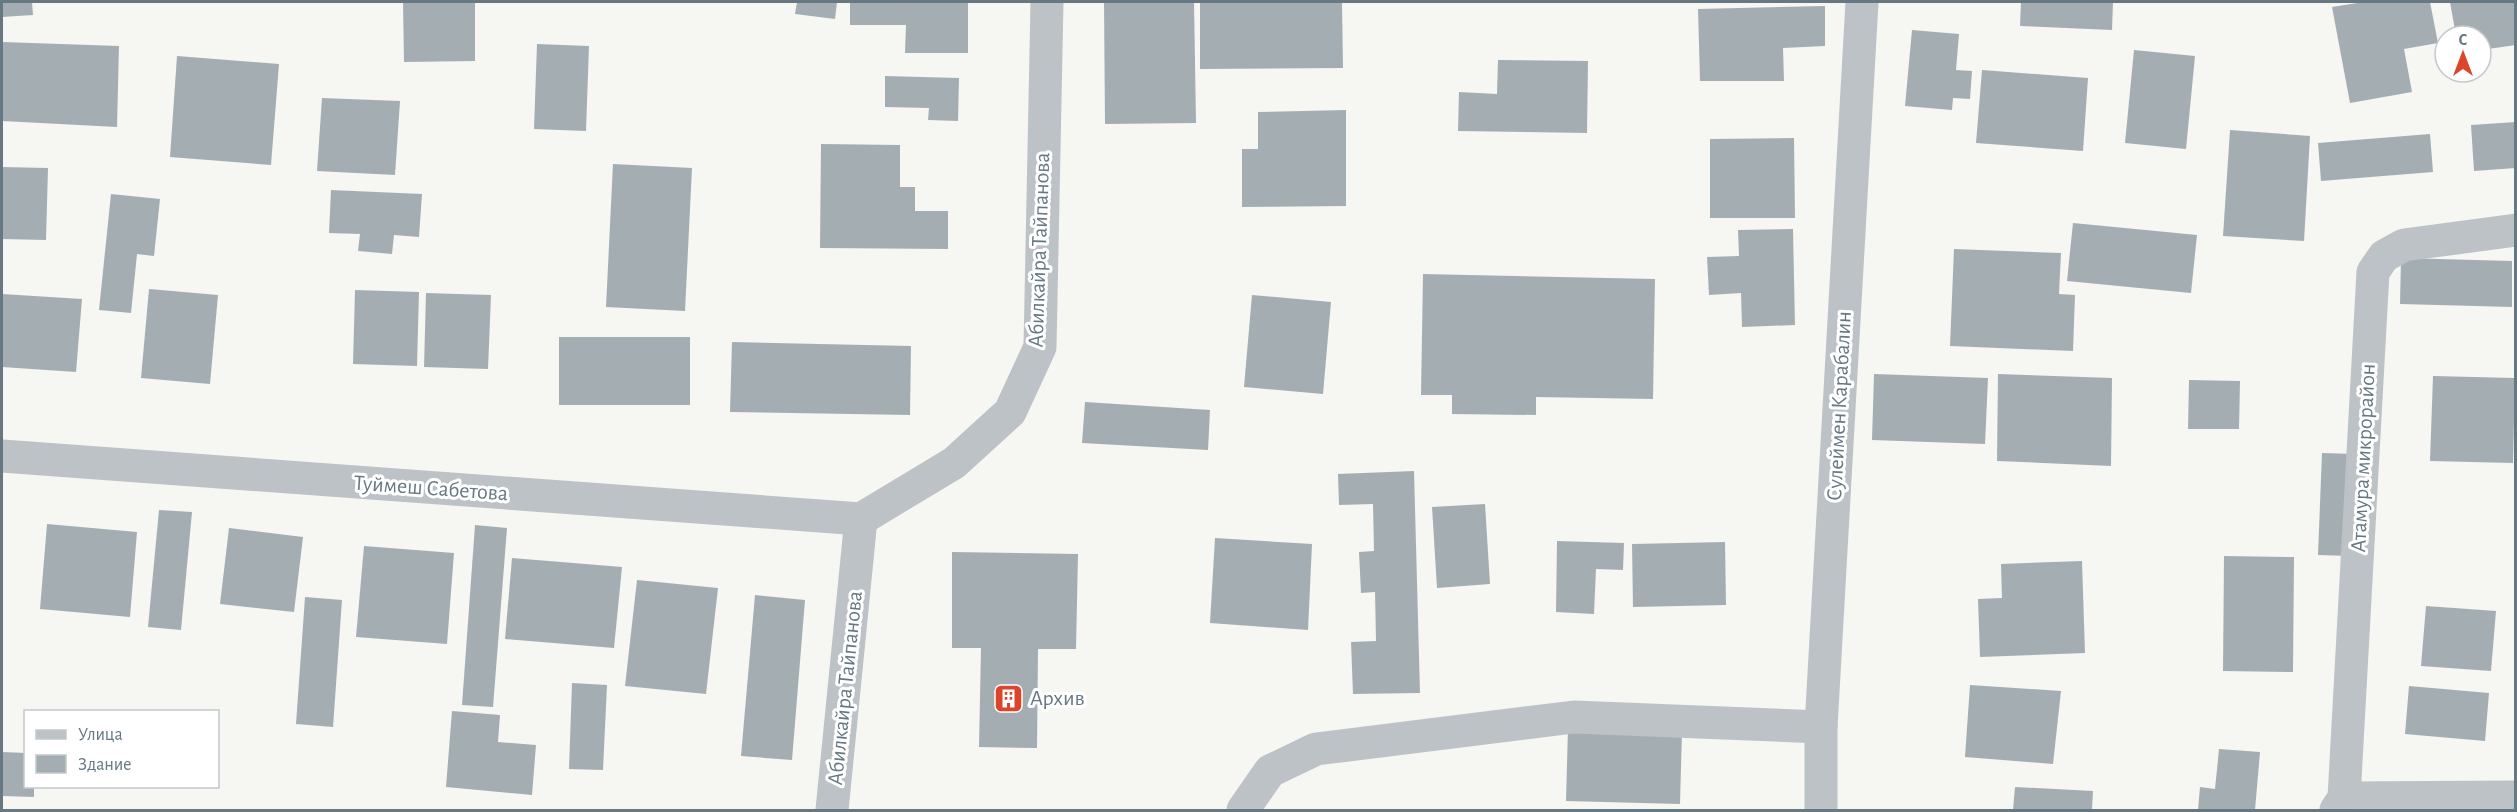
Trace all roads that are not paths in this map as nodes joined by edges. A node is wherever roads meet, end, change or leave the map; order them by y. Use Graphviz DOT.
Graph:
graph roads {
  1 [pos="1047,2"];
  2 [pos="1862,2"];
  3 [pos="2516,230"];
  4 [pos="2,456"];
  5 [pos="861,519"];
  6 [pos="1821,727"];
  7 [pos="2516,797"];
  8 [pos="2340,804"];
  9 [pos="832,810"];
  10 [pos="1243,810"];
  11 [pos="1821,810"];
  1 -- 5 [label="street, Абилкайра Тайпанова"];
  2 -- 6 [label="street, Сулеймен Карабалин"];
  3 -- 8 [label="street, Атамура микрорайон"];
  4 -- 5 [label="street, Туймеш Сабетова"];
  5 -- 9 [label="street, Абилкайра Тайпанова"];
  6 -- 10 [label="street"];
  6 -- 11 [label="street, Сулеймен Карабалин"];
  7 -- 8 [label="street, Атамура микрорайон"];
}
